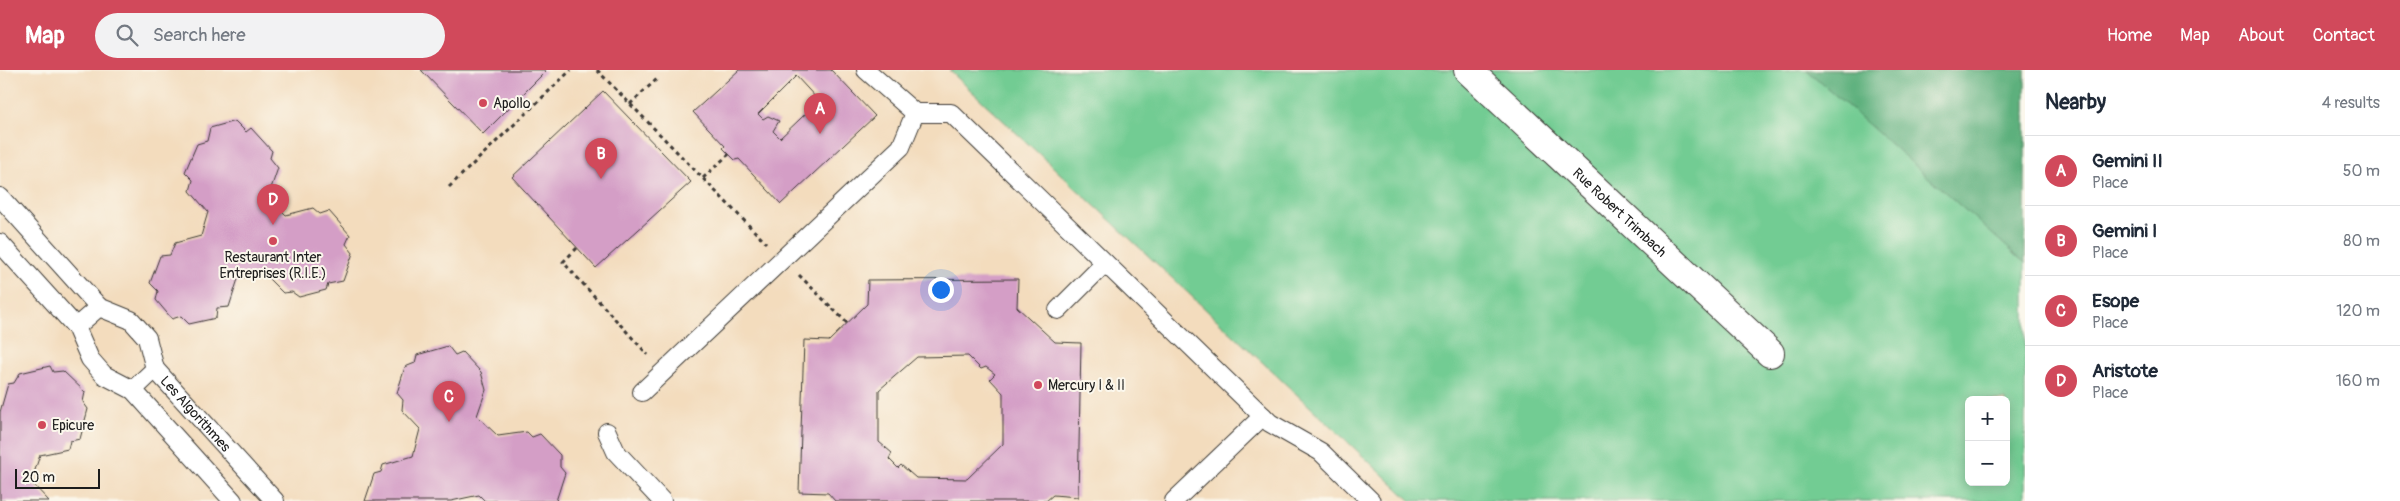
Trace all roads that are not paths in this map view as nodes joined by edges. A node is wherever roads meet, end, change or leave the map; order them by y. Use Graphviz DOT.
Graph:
graph roads {
  1 [pos="866,70"];
  2 [pos="1468,70"];
  3 [pos="915,113"];
  4 [pos="0,197"];
  5 [pos="0,243"];
  6 [pos="1105,263"];
  7 [pos="100,307"];
  8 [pos="1058,310"];
  9 [pos="76,327"];
  10 [pos="1770,353"];
  11 [pos="155,369"];
  12 [pos="133,390"];
  13 [pos="642,392"];
  14 [pos="1263,416"];
  15 [pos="607,432"];
  16 [pos="233,501"];
  17 [pos="275,501"];
  18 [pos="662,501"];
  19 [pos="1174,501"];
  20 [pos="1371,501"];
  1 -- 3 [label="lane"];
  2 -- 10 [label="street, Rue Robert Trimbach"];
  3 -- 6 [label="lane"];
  3 -- 13 [label="lane"];
  4 -- 7 [label="lane, Les Algorithmes"];
  5 -- 9 [label="lane"];
  6 -- 8 [label="lane"];
  6 -- 14 [label="lane"];
  7 -- 9 [label="lane"];
  7 -- 11 [label="lane, Les Algorithmes"];
  9 -- 12 [label="lane"];
  11 -- 12 [label="lane"];
  11 -- 17 [label="lane, Les Algorithmes"];
  12 -- 16 [label="lane"];
  14 -- 19 [label="lane"];
  14 -- 20 [label="lane"];
  15 -- 18 [label="lane"];
}
